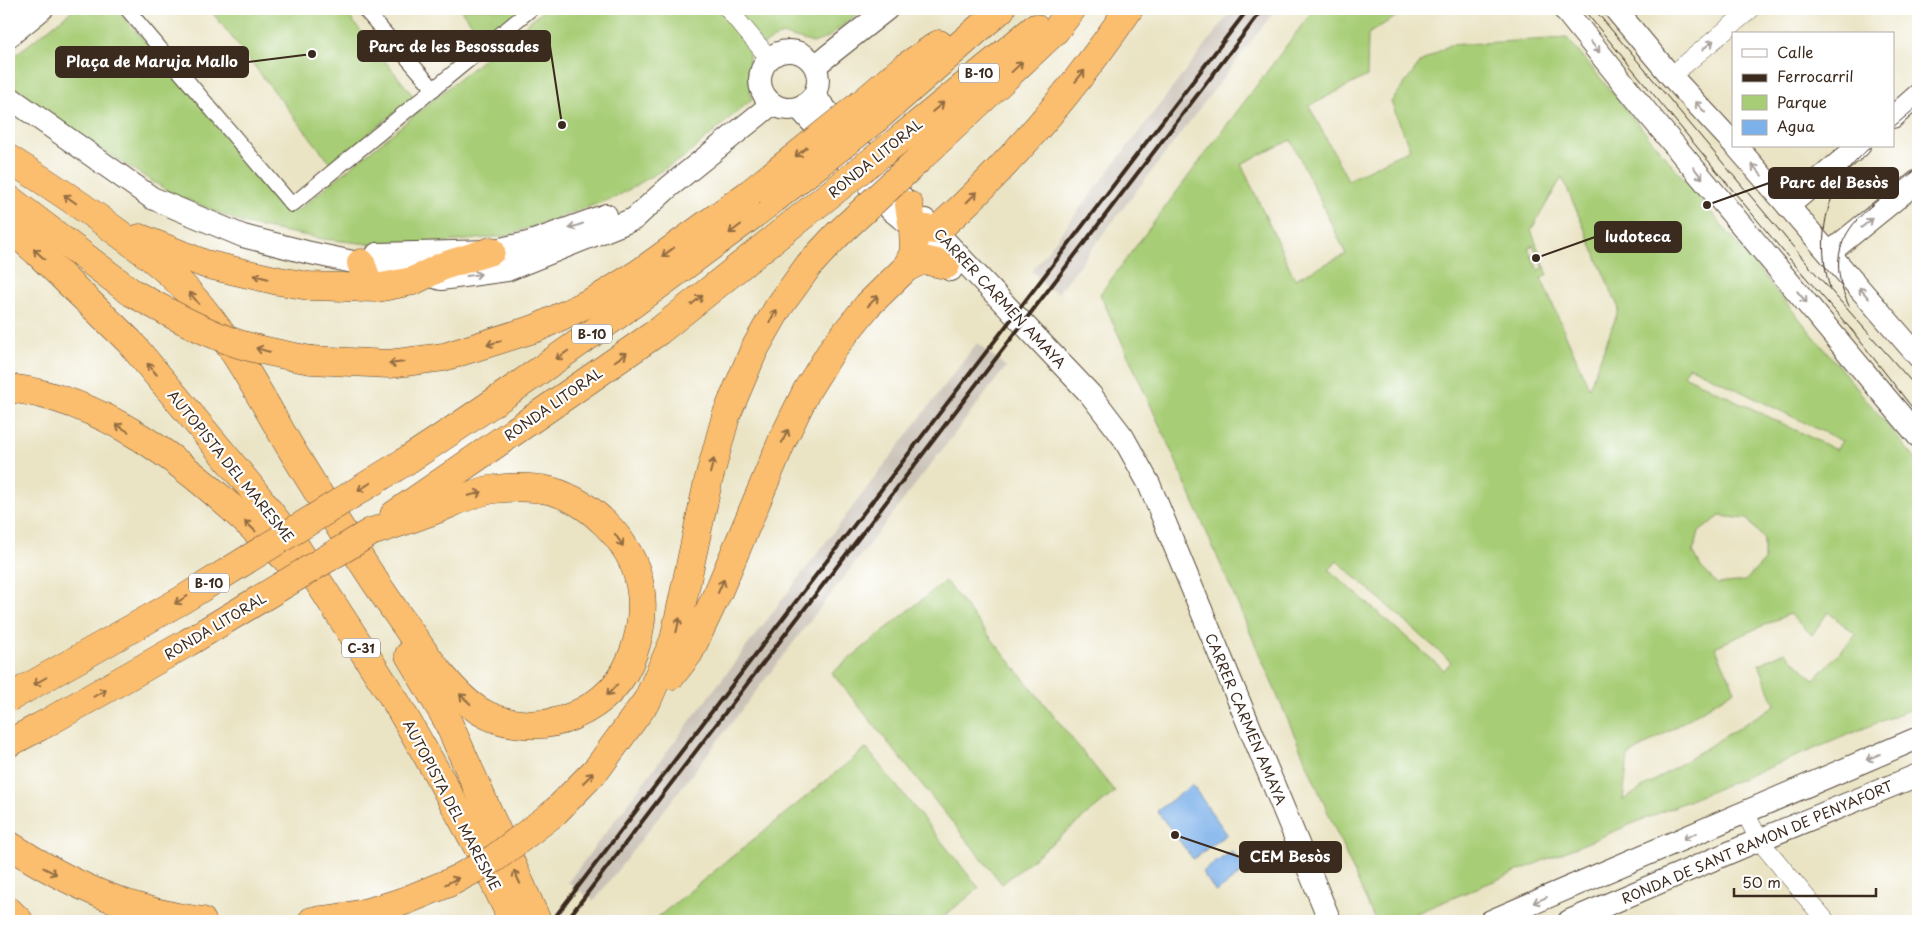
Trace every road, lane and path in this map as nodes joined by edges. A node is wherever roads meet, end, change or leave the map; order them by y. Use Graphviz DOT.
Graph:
graph roads {
  1 [pos="16,9"];
  2 [pos="42,9"];
  3 [pos="127,9"];
  4 [pos="364,9"];
  5 [pos="532,9"];
  6 [pos="728,9"];
  7 [pos="887,9"];
  8 [pos="1000,9"];
  9 [pos="1059,9"];
  10 [pos="1072,9"];
  11 [pos="1129,9"];
  12 [pos="1564,9"];
  13 [pos="1616,9"];
  14 [pos="1751,9"];
  15 [pos="9,14"];
  16 [pos="9,36"];
  17 [pos="769,58"];
  18 [pos="815,66"];
  19 [pos="1671,76"];
  20 [pos="434,89"];
  21 [pos="1918,95"];
  22 [pos="9,98"];
  23 [pos="806,102"];
  24 [pos="772,104"];
  25 [pos="1894,116"];
  26 [pos="1732,142"];
  27 [pos="1738,148"];
  28 [pos="1857,148"];
  29 [pos="9,159"];
  30 [pos="1918,181"];
  31 [pos="669,187"];
  32 [pos="762,196"];
  33 [pos="9,199"];
  34 [pos="1788,206"];
  35 [pos="920,221"];
  36 [pos="110,227"];
  37 [pos="9,228"];
  38 [pos="491,250"];
  39 [pos="306,252"];
  40 [pos="1829,253"];
  41 [pos="946,265"];
  42 [pos="906,268"];
  43 [pos="361,275"];
  44 [pos="425,275"];
  45 [pos="1918,356"];
  46 [pos="9,388"];
  47 [pos="1918,436"];
  48 [pos="289,444"];
  49 [pos="428,502"];
  50 [pos="1162,518"];
  51 [pos="9,698"];
  52 [pos="648,699"];
  53 [pos="1918,738"];
  54 [pos="9,743"];
  55 [pos="1918,775"];
  56 [pos="1740,814"];
  57 [pos="1759,840"];
  58 [pos="9,845"];
  59 [pos="477,846"];
  60 [pos="9,911"];
  61 [pos="19,921"];
  62 [pos="202,921"];
  63 [pos="312,921"];
  64 [pos="513,921"];
  65 [pos="537,921"];
  66 [pos="1330,921"];
  67 [pos="1491,921"];
  68 [pos="1569,921"];
  69 [pos="1826,921"];
  1 -- 15 [label="street"];
  2 -- 16 [label="street"];
  3 -- 20 [label="street"];
  4 -- 20 [label="street"];
  5 -- 20 [label="street"];
  6 -- 17 [label="street"];
  7 -- 18 [label="street"];
  8 -- 32 [label="highway, B-10, one-way, bridge"];
  49 -- 9 [label="highway, RONDA LITORAL / B-10, one-way, bridge"];
  52 -- 10 [label="highway, one-way, bridge"];
  35 -- 11 [label="highway, one-way"];
  12 -- 47 [label="street, one-way"];
  13 -- 19 [label="street"];
  19 -- 14 [label="street, one-way"];
  17 -- 18 [label="street"];
  17 -- 24 [label="street"];
  18 -- 23 [label="street"];
  26 -- 19 [label="street, one-way"];
  21 -- 25 [label="street"];
  22 -- 39 [label="street"];
  23 -- 24 [label="street"];
  23 -- 35 [label="street, CARRER CARMEN AMAYA"];
  24 -- 31 [label="street"];
  34 -- 27 [label="street, one-way"];
  28 -- 34 [label="street"];
  36 -- 29 [label="highway, one-way"];
  40 -- 30 [label="street, one-way"];
  31 -- 38 [label="street, one-way"];
  44 -- 31 [label="street, one-way"];
  32 -- 33 [label="highway, one-way, bridge"];
  32 -- 51 [label="highway, B-10, one-way, bridge"];
  34 -- 40 [label="street"];
  35 -- 41 [label="street, CARRER CARMEN AMAYA"];
  35 -- 42 [label="highway"];
  35 -- 50 [label="street, CARRER CARMEN AMAYA"];
  43 -- 36 [label="highway, one-way"];
  48 -- 36 [label="highway, one-way"];
  59 -- 37 [label="highway, AUTOPISTA DEL MARESME / C-31, one-way"];
  38 -- 39 [label="street"];
  38 -- 44 [label="highway"];
  39 -- 43 [label="street"];
  45 -- 40 [label="street, one-way"];
  41 -- 42 [label="highway"];
  41 -- 50 [label="street, CARRER CARMEN AMAYA"];
  52 -- 42 [label="highway, one-way"];
  43 -- 44 [label="highway"];
  59 -- 46 [label="highway, one-way"];
  49 -- 48 [label="highway, one-way"];
  65 -- 48 [label="highway, one-way"];
  54 -- 49 [label="highway, RONDA LITORAL, one-way, bridge"];
  50 -- 66 [label="street, CARRER CARMEN AMAYA"];
  63 -- 52 [label="highway, one-way, bridge"];
  53 -- 56 [label="street, one-way"];
  55 -- 57 [label="street, RONDA DE SANT RAMON DE PENYAFORT"];
  56 -- 57 [label="street"];
  56 -- 67 [label="street, one-way"];
  57 -- 68 [label="street, RONDA DE SANT RAMON DE PENYAFORT"];
  57 -- 69 [label="street"];
  58 -- 62 [label="highway, one-way"];
  59 -- 64 [label="highway, AUTOPISTA DEL MARESME / C-31"];
  60 -- 61 [label="highway"];
}
